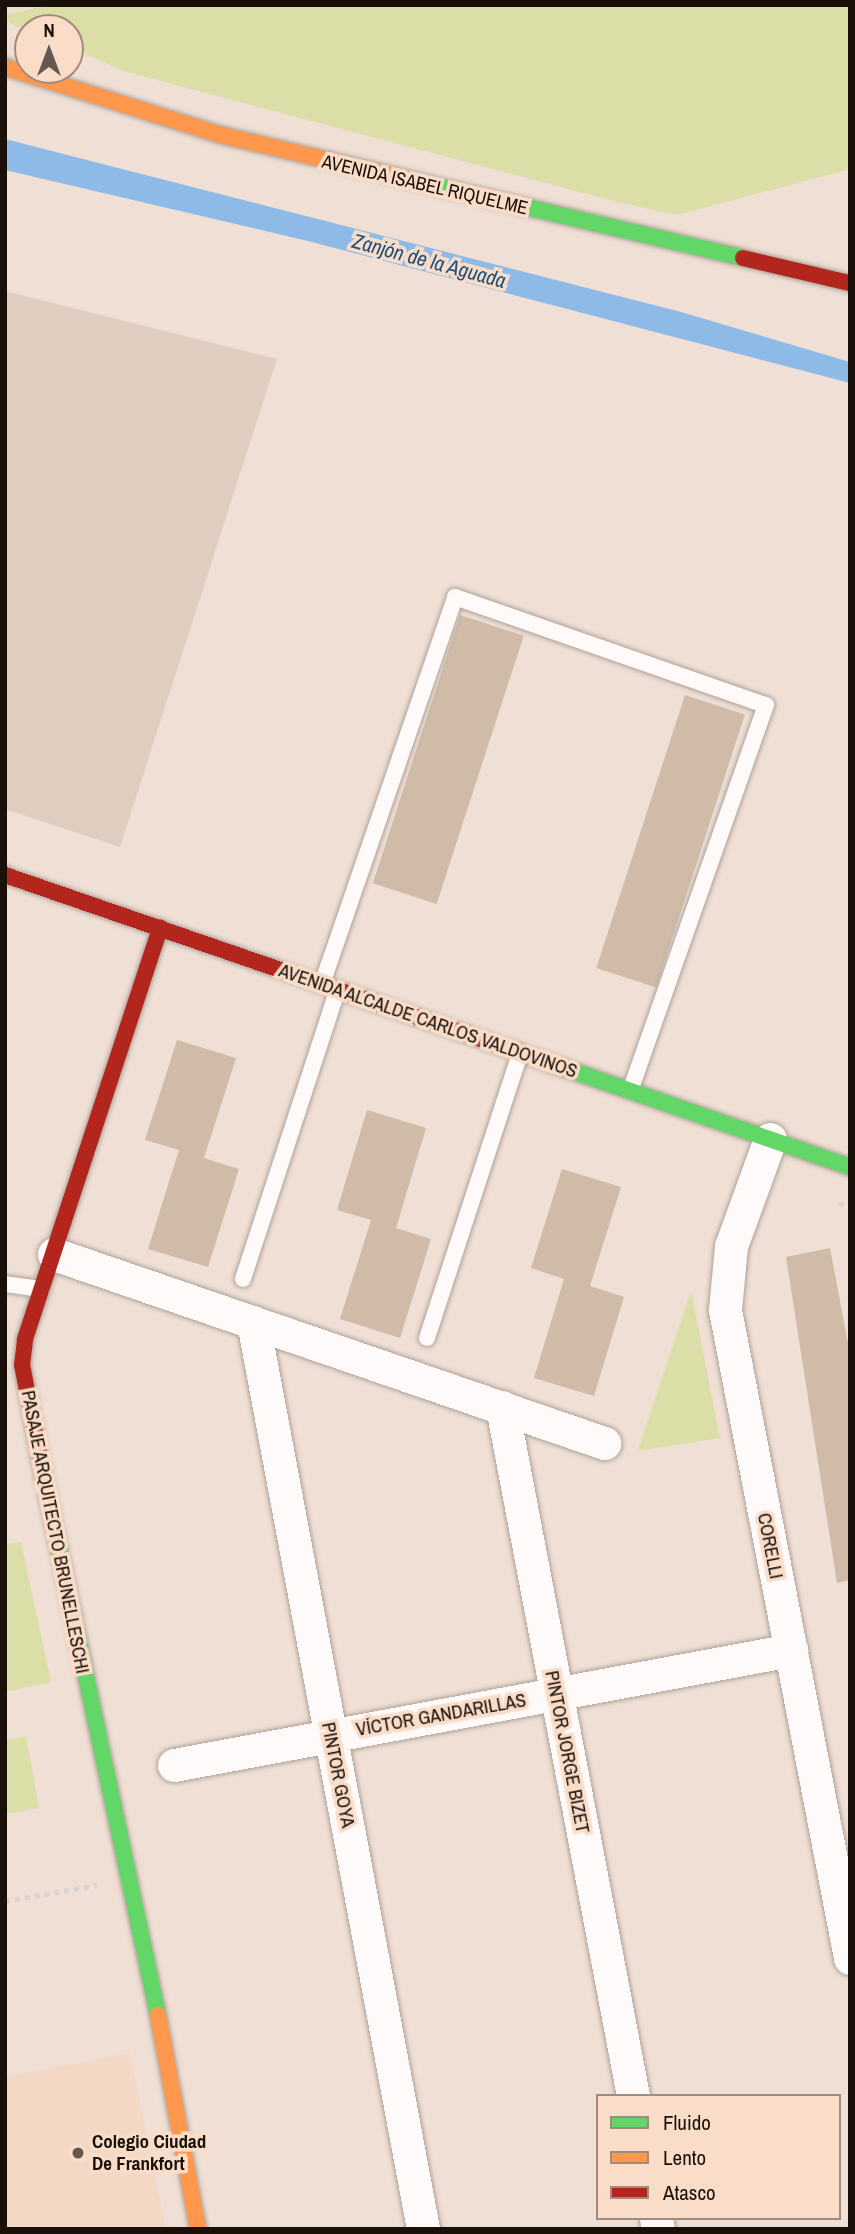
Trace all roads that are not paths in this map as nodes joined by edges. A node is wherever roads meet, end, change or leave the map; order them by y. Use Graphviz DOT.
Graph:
graph roads {
  1 [pos="5,67"];
  2 [pos="850,284"];
  3 [pos="5,875"];
  4 [pos="160,928"];
  5 [pos="322,984"];
  6 [pos="338,989"];
  7 [pos="520,1053"];
  8 [pos="630,1091"];
  9 [pos="770,1139"];
  10 [pos="850,1167"];
  11 [pos="54,1254"];
  12 [pos="243,1279"];
  13 [pos="5,1284"];
  14 [pos="42,1289"];
  15 [pos="253,1322"];
  16 [pos="427,1338"];
  17 [pos="502,1407"];
  18 [pos="604,1443"];
  19 [pos="790,1650"];
  20 [pos="556,1694"];
  21 [pos="331,1735"];
  22 [pos="174,1765"];
  23 [pos="850,1958"];
  24 [pos="633,2094"];
  25 [pos="198,2229"];
  26 [pos="423,2229"];
  1 -- 2 [label="main road, AVENIDA ISABEL RIQUELME"];
  3 -- 4 [label="main road, AVENIDA ALCALDE CARLOS VALDOVINOS"];
  4 -- 5 [label="main road, AVENIDA ALCALDE CARLOS VALDOVINOS"];
  4 -- 11 [label="main road, PASAJE ARQUITECTO BRUNELLESCHI"];
  5 -- 6 [label="main road, AVENIDA ALCALDE CARLOS VALDOVINOS"];
  5 -- 8 [label="lane"];
  6 -- 7 [label="main road, AVENIDA ALCALDE CARLOS VALDOVINOS"];
  6 -- 12 [label="lane"];
  7 -- 8 [label="main road, AVENIDA ALCALDE CARLOS VALDOVINOS"];
  7 -- 16 [label="lane"];
  8 -- 9 [label="main road, AVENIDA ALCALDE CARLOS VALDOVINOS"];
  9 -- 10 [label="main road, AVENIDA ALCALDE CARLOS VALDOVINOS"];
  9 -- 19 [label="street, CORELLI"];
  11 -- 14 [label="main road, PASAJE ARQUITECTO BRUNELLESCHI"];
  11 -- 15 [label="street"];
  13 -- 14 [label="lane"];
  14 -- 25 [label="main road, PASAJE ARQUITECTO BRUNELLESCHI"];
  15 -- 17 [label="street"];
  15 -- 21 [label="street, PINTOR GOYA"];
  17 -- 18 [label="street"];
  17 -- 20 [label="street, PINTOR JORGE BIZET"];
  19 -- 20 [label="street, VÍCTOR GANDARILLAS"];
  19 -- 23 [label="street, CORELLI"];
  20 -- 21 [label="street, VÍCTOR GANDARILLAS"];
  20 -- 24 [label="street, PINTOR JORGE BIZET"];
  21 -- 22 [label="street, VÍCTOR GANDARILLAS"];
  21 -- 26 [label="street, PINTOR GOYA"];
}
